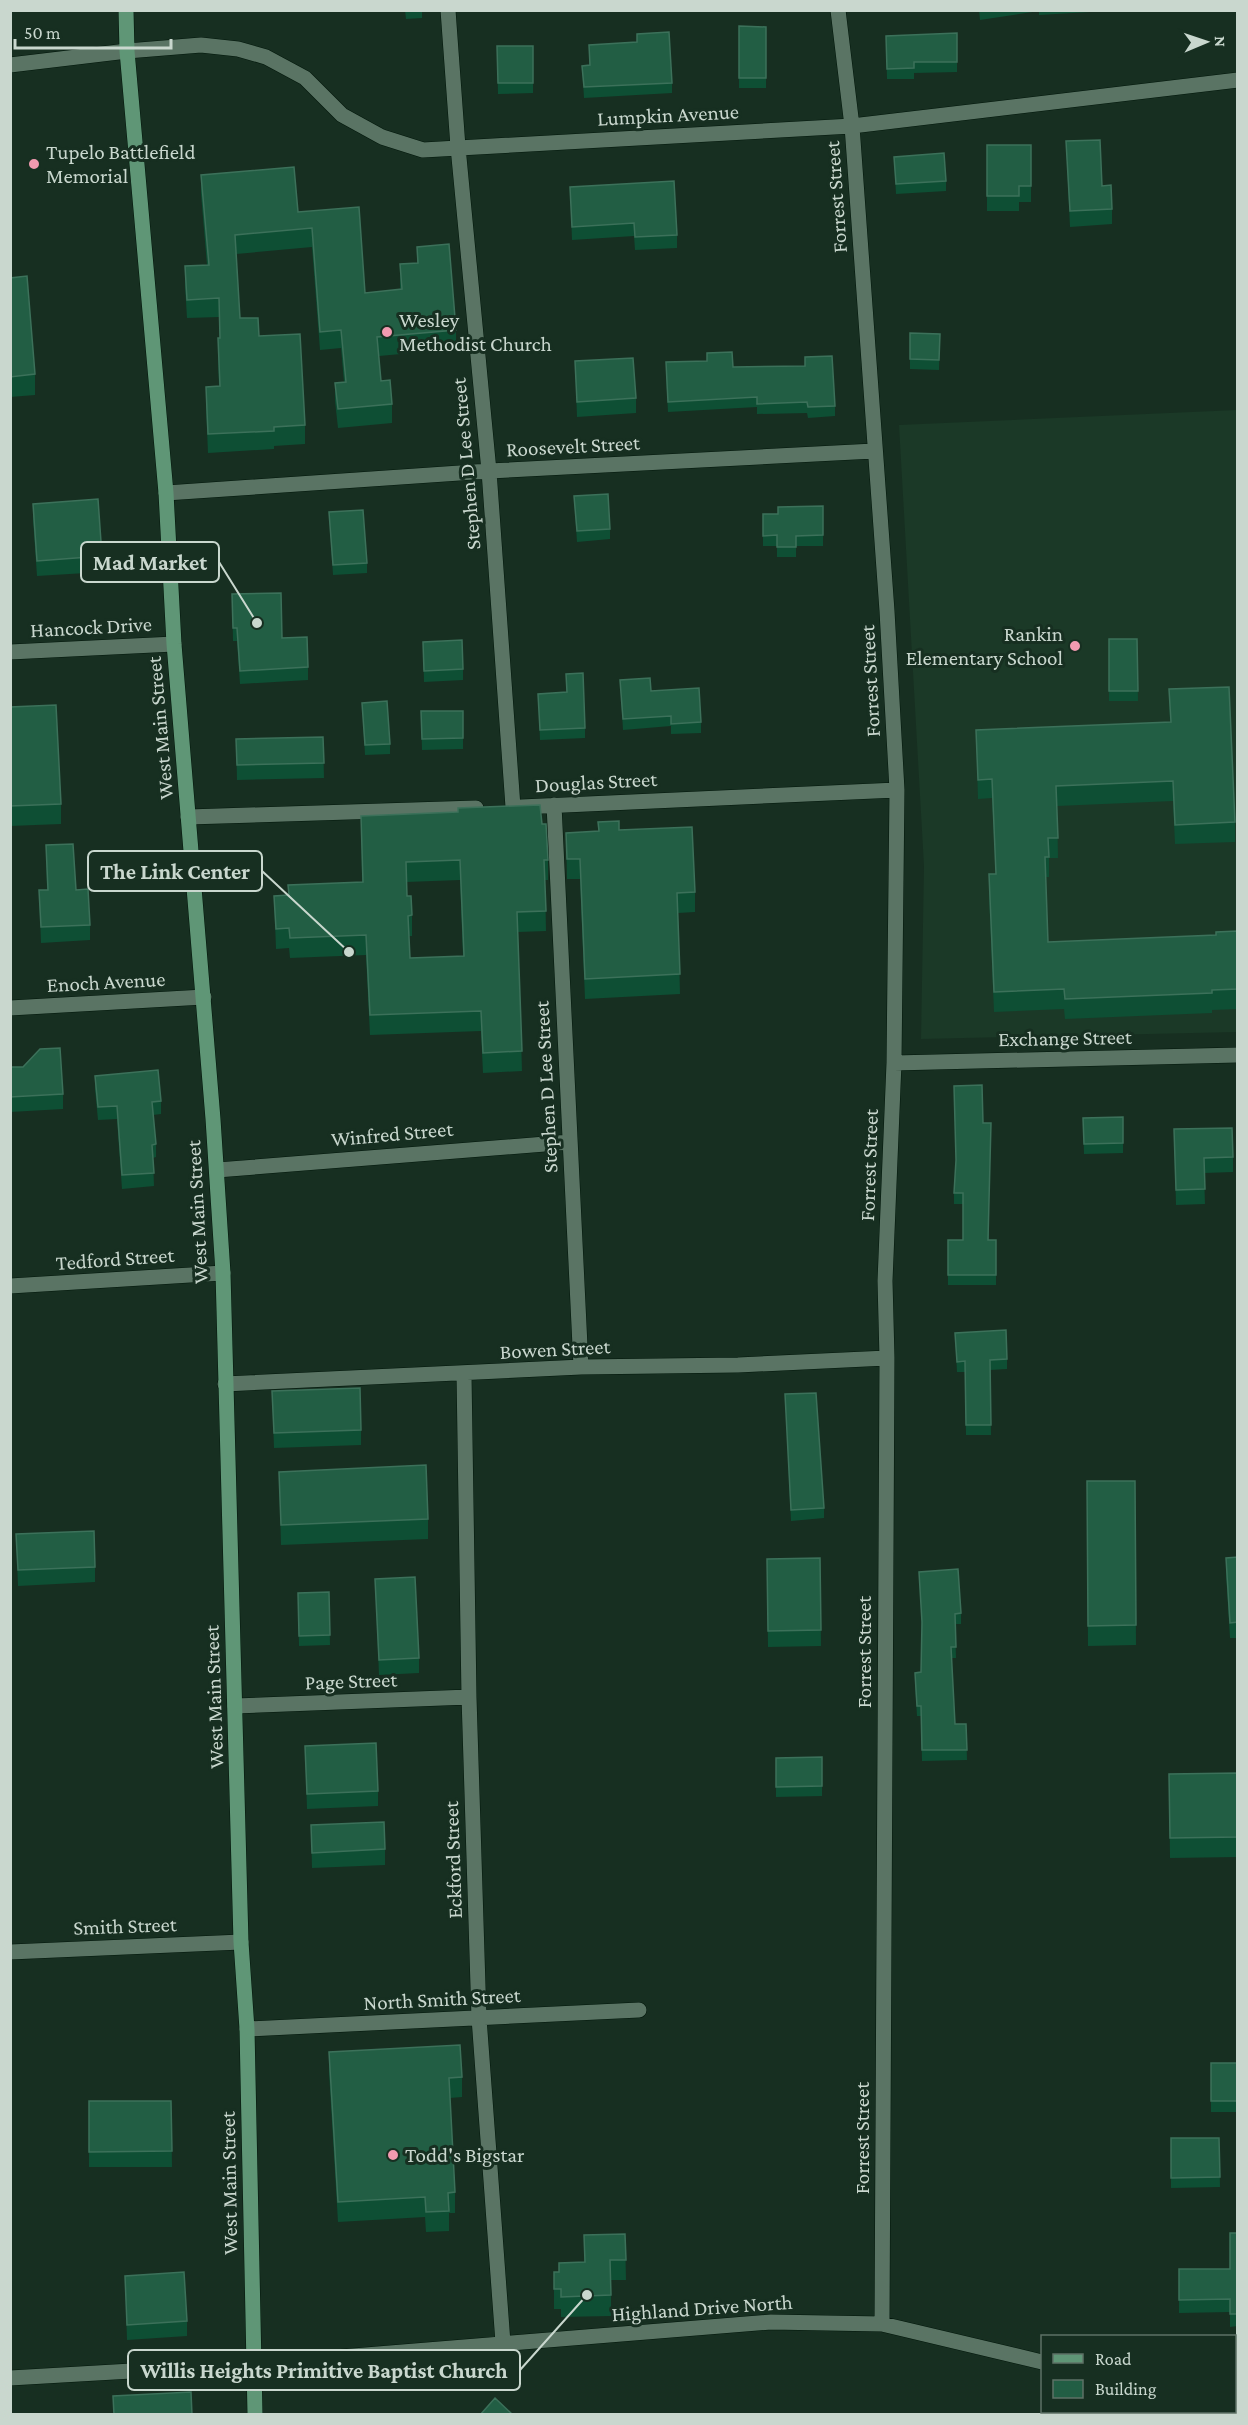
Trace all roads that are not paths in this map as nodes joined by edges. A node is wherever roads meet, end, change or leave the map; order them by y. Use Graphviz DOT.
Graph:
graph roads {
  1 [pos="126,10"];
  2 [pos="448,10"];
  3 [pos="838,10"];
  4 [pos="127,51"];
  5 [pos="10,65"];
  6 [pos="1238,80"];
  7 [pos="852,126"];
  8 [pos="458,147"];
  9 [pos="874,451"];
  10 [pos="489,471"];
  11 [pos="166,493"];
  12 [pos="174,644"];
  13 [pos="10,652"];
  14 [pos="897,790"];
  15 [pos="554,805"];
  16 [pos="501,808"];
  17 [pos="188,817"];
  18 [pos="204,997"];
  19 [pos="10,1008"];
  20 [pos="1238,1055"];
  21 [pos="894,1063"];
  22 [pos="570,1142"];
  23 [pos="217,1170"];
  24 [pos="223,1273"];
  25 [pos="10,1286"];
  26 [pos="887,1358"];
  27 [pos="581,1367"];
  28 [pos="464,1374"];
  29 [pos="225,1384"];
  30 [pos="469,1697"];
  31 [pos="235,1706"];
  32 [pos="242,1942"];
  33 [pos="10,1952"];
  34 [pos="639,2010"];
  35 [pos="479,2018"];
  36 [pos="247,2029"];
  37 [pos="882,2324"];
  38 [pos="503,2343"];
  39 [pos="1041,2362"];
  40 [pos="253,2364"];
  41 [pos="10,2378"];
  42 [pos="255,2415"];
  1 -- 4 [label="main road, West Main Street"];
  2 -- 8 [label="street, Stephen D Lee Street"];
  3 -- 7 [label="street, Forrest Street"];
  4 -- 5 [label="street, Lumpkin Avenue"];
  4 -- 8 [label="street, Lumpkin Avenue"];
  4 -- 11 [label="main road, West Main Street"];
  6 -- 7 [label="street, Lumpkin Avenue"];
  7 -- 8 [label="street, Lumpkin Avenue"];
  7 -- 9 [label="street, Forrest Street"];
  8 -- 10 [label="street, Stephen D Lee Street"];
  9 -- 10 [label="street, Roosevelt Street"];
  9 -- 14 [label="street, Forrest Street"];
  10 -- 11 [label="street, Roosevelt Street"];
  10 -- 16 [label="street, Stephen D Lee Street"];
  11 -- 12 [label="main road, West Main Street"];
  12 -- 13 [label="street, Hancock Drive"];
  12 -- 17 [label="main road, West Main Street"];
  14 -- 15 [label="street, Douglas Street"];
  14 -- 21 [label="street, Forrest Street"];
  15 -- 16 [label="street, Douglas Street"];
  15 -- 22 [label="street, Stephen D Lee Street"];
  16 -- 17 [label="street, Douglas Street"];
  17 -- 18 [label="main road, West Main Street"];
  18 -- 19 [label="street, Enoch Avenue"];
  18 -- 23 [label="main road, West Main Street"];
  20 -- 21 [label="street, Exchange Street"];
  21 -- 26 [label="street, Forrest Street"];
  22 -- 23 [label="street, Winfred Street"];
  22 -- 27 [label="street, Stephen D Lee Street"];
  23 -- 24 [label="main road, West Main Street"];
  24 -- 25 [label="street, Tedford Street"];
  24 -- 29 [label="main road, West Main Street"];
  26 -- 27 [label="street, Bowen Street"];
  26 -- 37 [label="street, Forrest Street"];
  27 -- 28 [label="street, Bowen Street"];
  28 -- 29 [label="street, Bowen Street"];
  28 -- 30 [label="street, Eckford Street"];
  29 -- 31 [label="main road, West Main Street"];
  30 -- 31 [label="street, Page Street"];
  30 -- 35 [label="street, Eckford Street"];
  31 -- 32 [label="main road, West Main Street"];
  32 -- 33 [label="street, Smith Street"];
  32 -- 36 [label="main road, West Main Street"];
  34 -- 35 [label="street, North Smith Street"];
  35 -- 36 [label="street, North Smith Street"];
  35 -- 38 [label="street, Eckford Street"];
  36 -- 40 [label="main road, West Main Street"];
  37 -- 38 [label="street, Highland Drive North"];
  37 -- 39 [label="street, Highland Drive North"];
  38 -- 40 [label="street, Highland Drive North"];
  40 -- 41 [label="street, Highland Drive North"];
  40 -- 42 [label="main road, West Main Street"];
}
